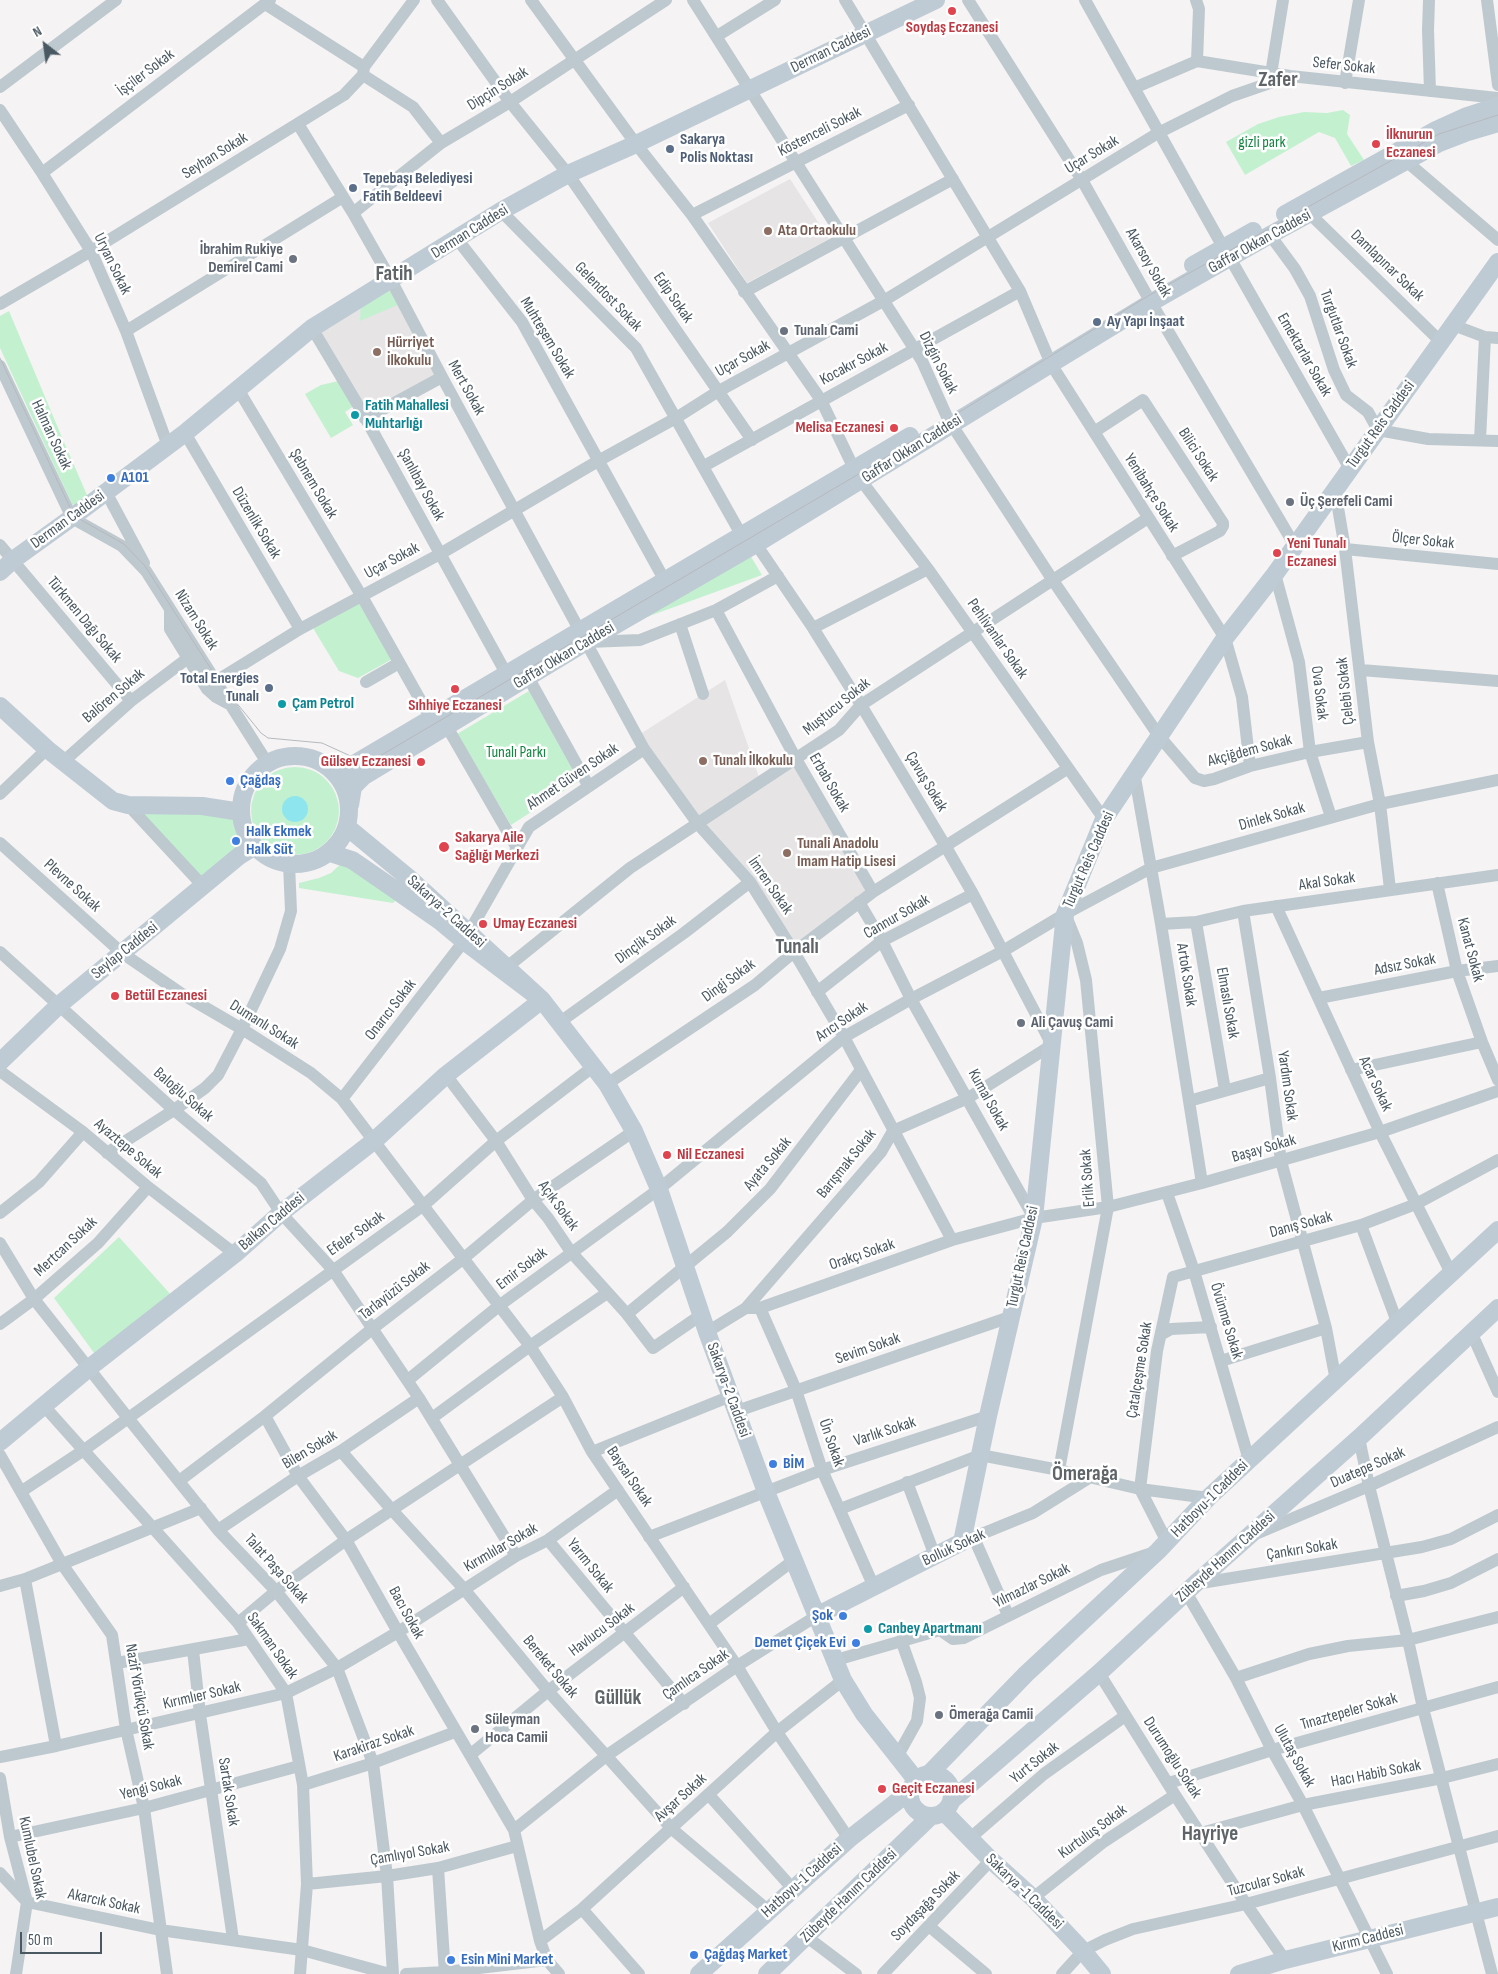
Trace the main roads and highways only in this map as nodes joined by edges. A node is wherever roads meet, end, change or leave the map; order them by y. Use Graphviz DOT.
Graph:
graph roads {
  1 [pos="936,0"];
  2 [pos="1498,106"];
  3 [pos="1498,123"];
  4 [pos="1227,253"];
  5 [pos="1498,262"];
  6 [pos="749,540"];
  7 [pos="0,572"];
  8 [pos="583,637"];
  9 [pos="0,706"];
  10 [pos="438,722"];
  11 [pos="338,777"];
  12 [pos="350,805"];
  13 [pos="241,812"];
  14 [pos="347,828"];
  15 [pos="255,846"];
  16 [pos="330,853"];
  17 [pos="467,937"];
  18 [pos="542,1000"];
  19 [pos="0,1062"];
  20 [pos="1498,1230"];
  21 [pos="1498,1308"];
  22 [pos="0,1442"];
  23 [pos="968,1540"];
  24 [pos="818,1615"];
  25 [pos="918,1782"];
  26 [pos="942,1810"];
  27 [pos="1498,1907"];
  28 [pos="1290,1967"];
  29 [pos="699,1974"];
  30 [pos="768,1974"];
  31 [pos="1102,1974"];
  32 [pos="1239,1974"];
  1 -- 7 [label="main road, Derman Caddesi"];
  2 -- 4 [label="main road, Gaffar Okkan Caddesi"];
  3 -- 4 [label="main road, Gaffar Okkan Caddesi"];
  4 -- 6 [label="main road, Gaffar Okkan Caddesi"];
  5 -- 23 [label="main road, Turgut Reis Caddesi"];
  6 -- 8 [label="main road, Gaffar Okkan Caddesi"];
  6 -- 8 [label="main road, Gaffar Okkan Caddesi"];
  8 -- 10 [label="main road, Gaffar Okkan Caddesi"];
  8 -- 10 [label="main road, Gaffar Okkan Caddesi"];
  9 -- 13 [label="main road"];
  10 -- 11 [label="main road, Gaffar Okkan Caddesi"];
  10 -- 12 [label="main road, Gaffar Okkan Caddesi"];
  11 -- 12 [label="main road"];
  11 -- 13 [label="main road"];
  12 -- 14 [label="main road"];
  13 -- 15 [label="main road"];
  14 -- 16 [label="main road"];
  14 -- 17 [label="main road, Sakarya-2 Caddesi"];
  15 -- 16 [label="main road"];
  15 -- 19 [label="main road, Seylap Caddesi"];
  16 -- 17 [label="main road"];
  17 -- 18 [label="main road, Sakarya-2 Caddesi"];
  17 -- 18 [label="main road, Sakarya-2 Caddesi"];
  18 -- 22 [label="main road, Balkan Caddesi"];
  18 -- 24 [label="main road, Sakarya-2 Caddesi"];
  20 -- 25 [label="main road, Hatboyu-1 Caddesi"];
  21 -- 26 [label="main road, Zübeyde Hanım Caddesi"];
  23 -- 24 [label="main road, Bolluk Sokak"];
  24 -- 25 [label="main road, Sakarya-2 Caddesi"];
  25 -- 26 [label="main road, Sakarya -1 Caddesi"];
  25 -- 26 [label="main road, Sakarya -1 Caddesi"];
  25 -- 29 [label="main road, Hatboyu-1 Caddesi"];
  26 -- 30 [label="main road, Zübeyde Hanım Caddesi"];
  26 -- 31 [label="main road, Sakarya -1 Caddesi"];
  27 -- 28 [label="main road, Kırım Caddesi"];
  28 -- 32 [label="main road, Kırım Caddesi"];
}
